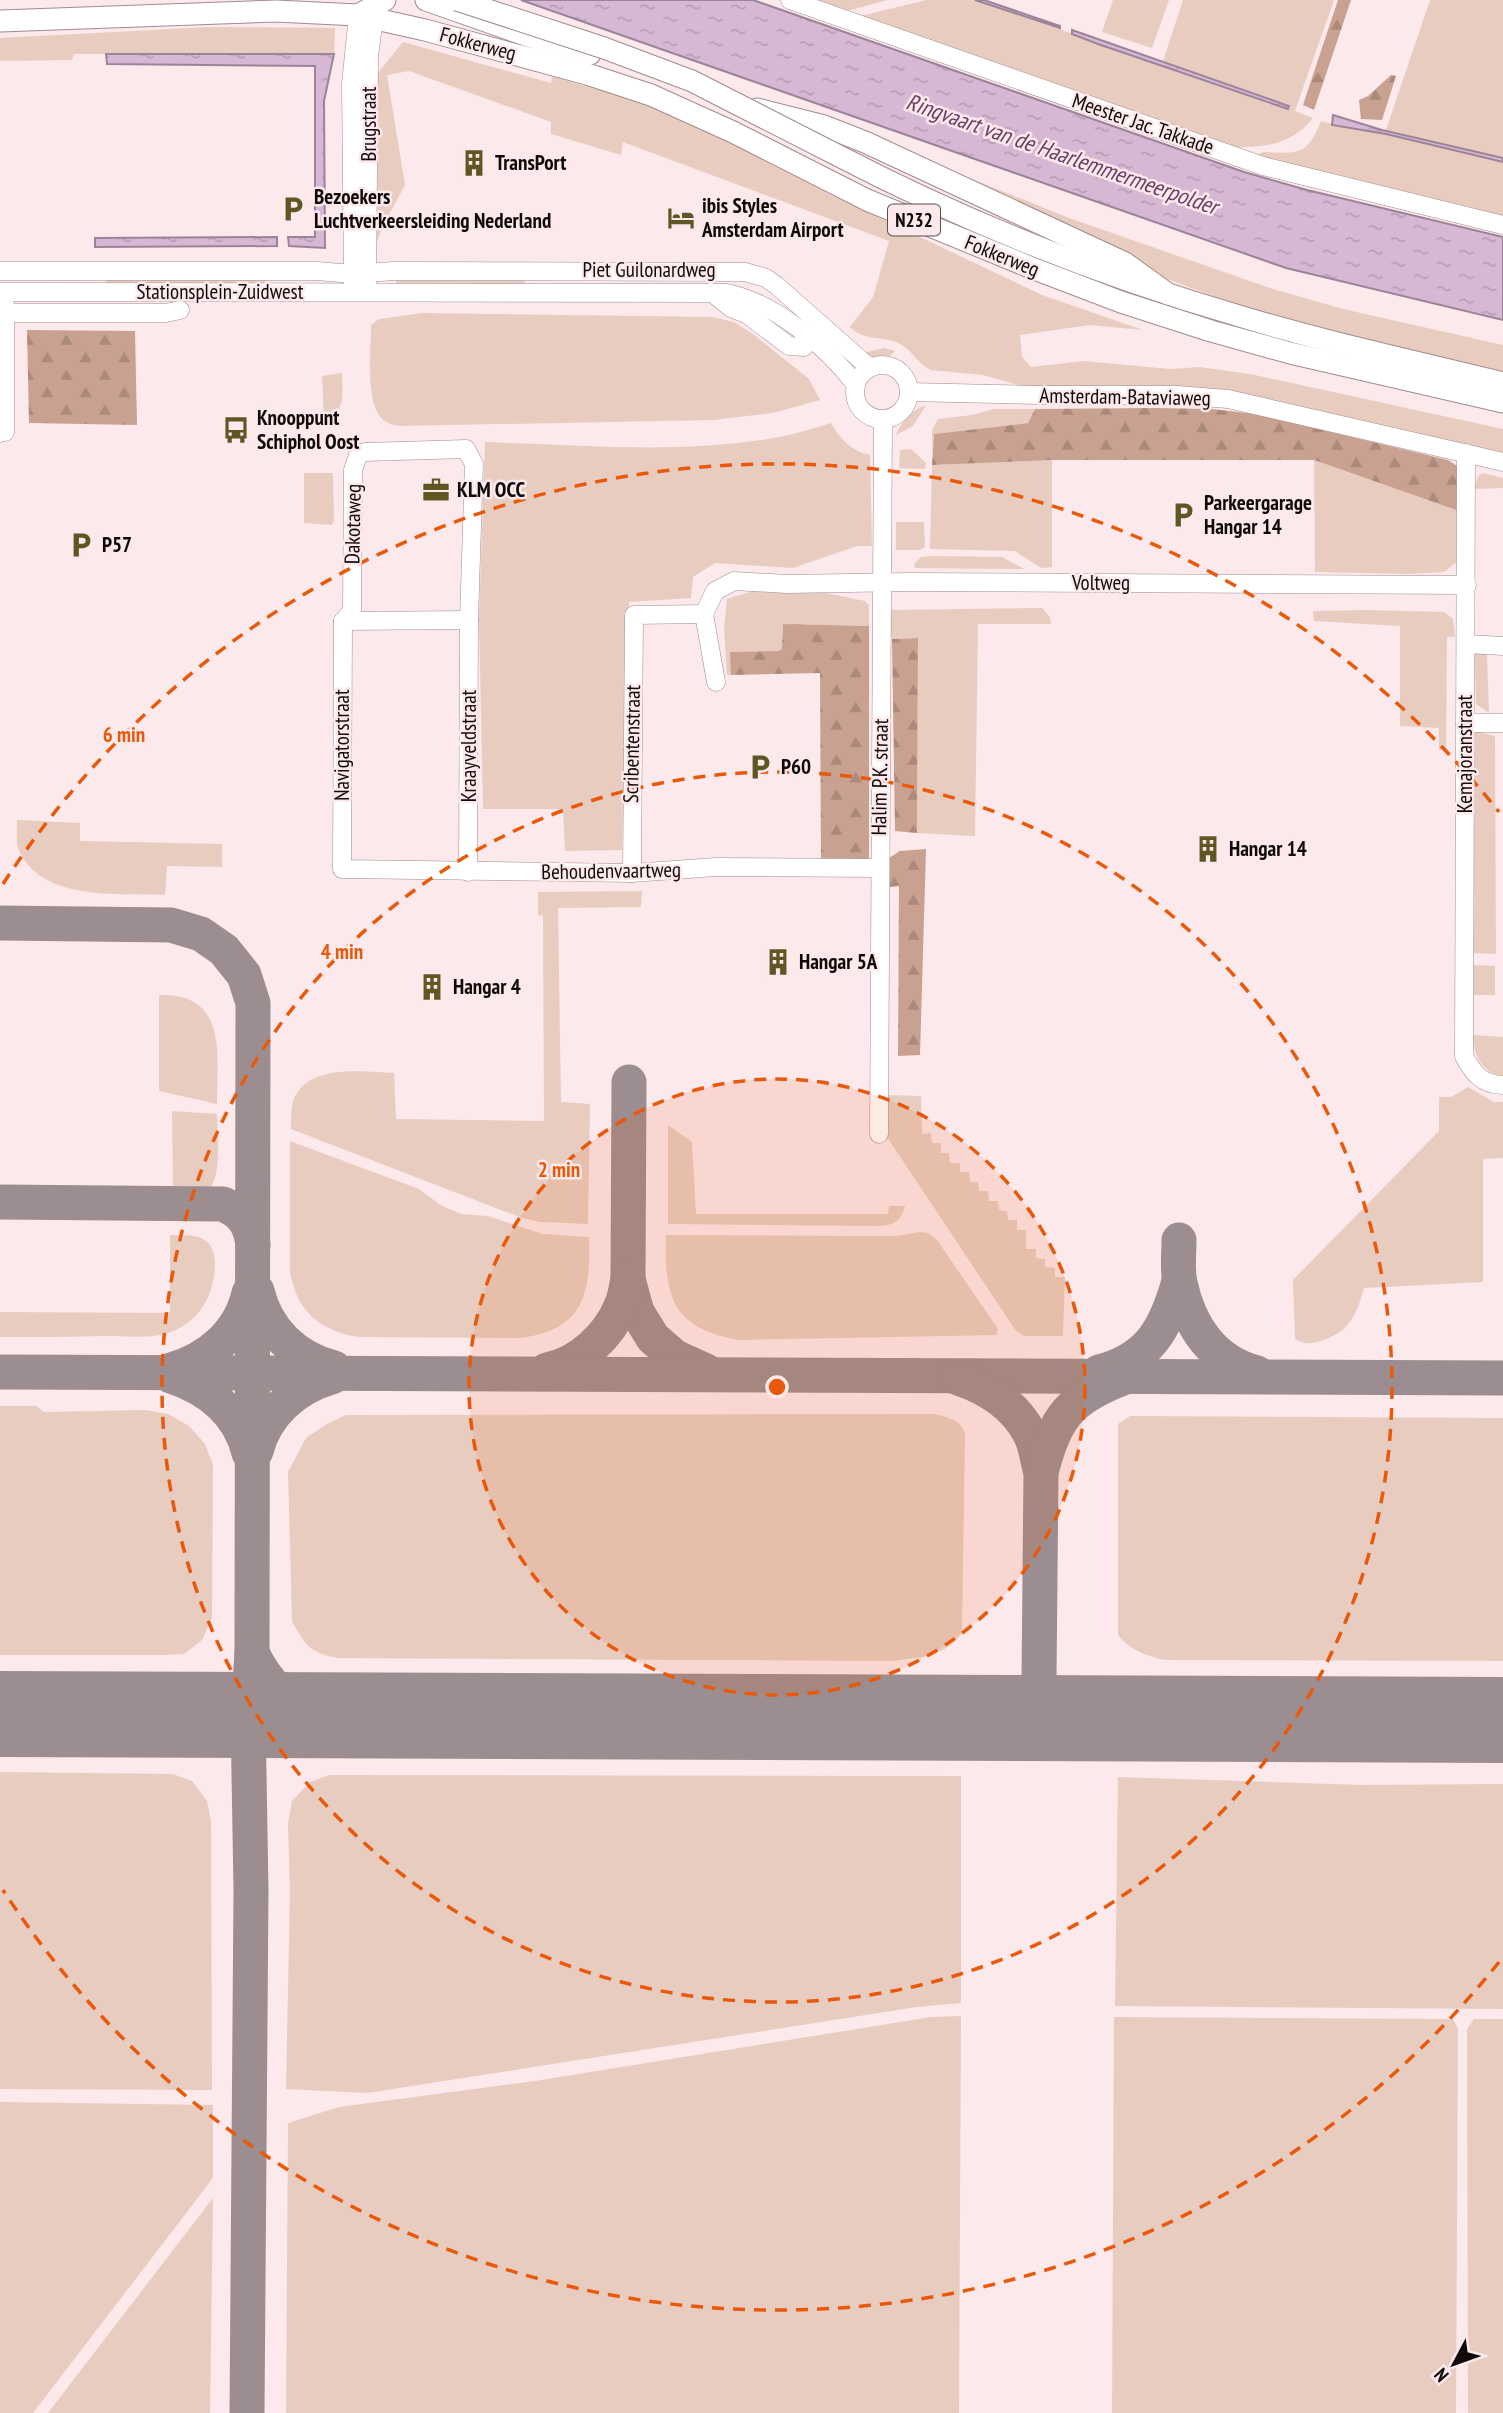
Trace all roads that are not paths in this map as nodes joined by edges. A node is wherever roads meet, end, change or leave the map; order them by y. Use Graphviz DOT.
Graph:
graph roads {
  1 [pos="426,0"];
  2 [pos="457,0"];
  3 [pos="790,0"];
  4 [pos="372,6"];
  5 [pos="0,21"];
  6 [pos="1503,225"];
  7 [pos="360,253"];
  8 [pos="3,271"];
  9 [pos="86,271"];
  10 [pos="277,271"];
  11 [pos="328,271"];
  12 [pos="394,271"];
  13 [pos="360,273"];
  14 [pos="2,292"];
  15 [pos="86,292"];
  16 [pos="276,292"];
  17 [pos="360,292"];
  18 [pos="711,292"];
  19 [pos="1168,294"];
  20 [pos="180,310"];
  21 [pos="2,313"];
  22 [pos="812,348"];
  23 [pos="870,368"];
  24 [pos="1503,383"];
  25 [pos="856,385"];
  26 [pos="909,392"];
  27 [pos="1503,402"];
  28 [pos="883,420"];
  29 [pos="3,433"];
  30 [pos="1466,453"];
  31 [pos="1503,462"];
  32 [pos="882,582"];
  33 [pos="1467,585"];
  34 [pos="704,614"];
  35 [pos="469,620"];
  36 [pos="342,621"];
  37 [pos="1466,644"];
  38 [pos="1503,646"];
  39 [pos="716,682"];
  40 [pos="1465,723"];
  41 [pos="1503,723"];
  42 [pos="879,868"];
  43 [pos="342,869"];
  44 [pos="468,872"];
  45 [pos="632,873"];
  46 [pos="1503,1085"];
  47 [pos="878,1134"];
  1 -- 19 [label="main road, N232"];
  2 -- 19 [label="main road, Fokkerweg / N232, bridge"];
  3 -- 6 [label="street, Meester Jac. Takkade"];
  4 -- 5 [label="main road, N232"];
  4 -- 7 [label="street, Brugstraat"];
  4 -- 27 [label="main road, Fokkerweg / N232"];
  7 -- 11 [label="street, Stationsplein-Zuidwest"];
  7 -- 12 [label="street"];
  7 -- 13 [label="street, Brugstraat"];
  8 -- 9 [label="street, Stationsplein-Zuidwest"];
  8 -- 14 [label="street, Stationsplein-Zuidwest"];
  9 -- 10 [label="street, Stationsplein-Zuidwest"];
  9 -- 15 [label="street"];
  10 -- 11 [label="street, Stationsplein-Zuidwest"];
  10 -- 16 [label="street"];
  11 -- 13 [label="street, Stationsplein-Zuidwest"];
  12 -- 13 [label="street, Piet Guilonardweg"];
  12 -- 23 [label="street, Piet Guilonardweg"];
  13 -- 17 [label="street, Brugstraat"];
  14 -- 15 [label="street, Stationsplein-Zuidwest"];
  14 -- 21 [label="street, Stationsplein-Zuidwest"];
  15 -- 16 [label="street, Stationsplein-Zuidwest"];
  16 -- 17 [label="street, Stationsplein-Zuidwest"];
  17 -- 18 [label="street, Piet Guilonardweg"];
  18 -- 22 [label="street, Piet Guilonardweg"];
  18 -- 22 [label="street, Piet Guilonardweg"];
  19 -- 24 [label="main road, Fokkerweg / N232"];
  20 -- 21 [label="street, Stationsplein-Zuidwest"];
  21 -- 29 [label="street, Stationsplein-Zuidwest"];
  22 -- 25 [label="street, Piet Guilonardweg"];
  23 -- 25 [label="street"];
  23 -- 26 [label="street"];
  25 -- 28 [label="street"];
  26 -- 28 [label="street"];
  26 -- 30 [label="street, Amsterdam-Bataviaweg"];
  28 -- 32 [label="street, Halim P.K. straat"];
  30 -- 31 [label="street, Amsterdam-Bataviaweg"];
  30 -- 33 [label="street, Kemajoranstraat"];
  32 -- 33 [label="street, Voltweg"];
  32 -- 34 [label="street, Voltweg"];
  32 -- 42 [label="street, Halim P.K. straat"];
  33 -- 37 [label="street, Kemajoranstraat"];
  34 -- 39 [label="street"];
  34 -- 45 [label="street, Scribentenstraat"];
  35 -- 36 [label="street"];
  35 -- 36 [label="street, Dakotaweg"];
  35 -- 44 [label="street, Kraayveldstraat"];
  36 -- 43 [label="street, Navigatorstraat"];
  37 -- 38 [label="street"];
  37 -- 40 [label="street, Kemajoranstraat"];
  40 -- 41 [label="street"];
  40 -- 46 [label="street, Kemajoranstraat"];
  42 -- 45 [label="street, Behoudenvaartweg"];
  42 -- 47 [label="street, Halim P.K. straat"];
  43 -- 44 [label="street, Behoudenvaartweg"];
  44 -- 45 [label="street, Behoudenvaartweg"];
}
